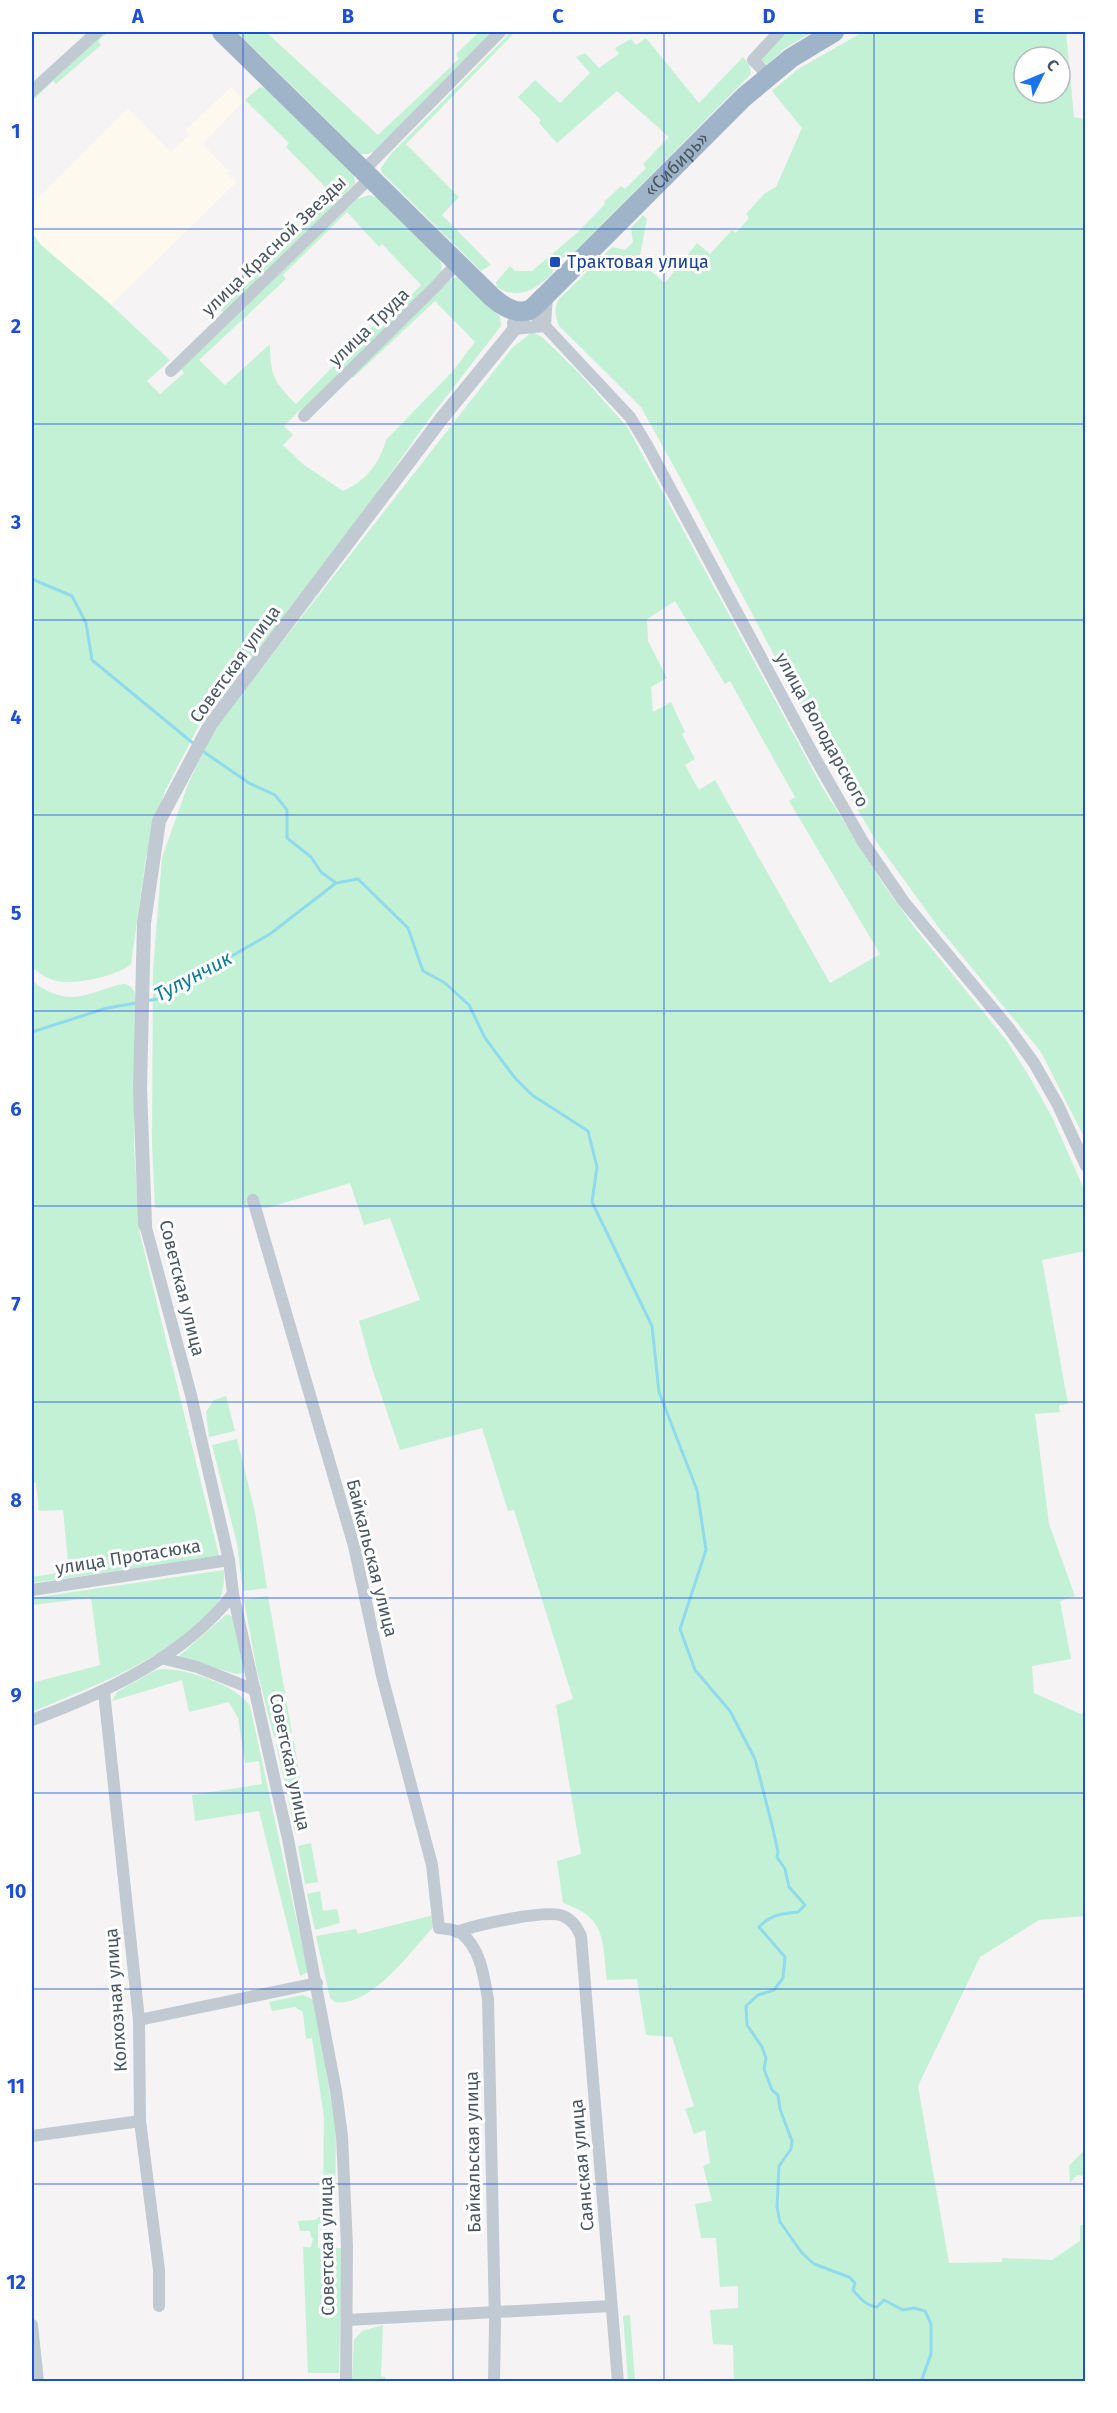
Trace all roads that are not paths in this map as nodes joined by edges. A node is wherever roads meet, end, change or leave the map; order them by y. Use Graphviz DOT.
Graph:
graph roads {
  1 [pos="97,32"];
  2 [pos="222,32"];
  3 [pos="500,32"];
  4 [pos="779,32"];
  5 [pos="834,32"];
  6 [pos="769,76"];
  7 [pos="32,91"];
  8 [pos="367,174"];
  9 [pos="458,262"];
  10 [pos="547,294"];
  11 [pos="509,308"];
  12 [pos="530,310"];
  13 [pos="545,326"];
  14 [pos="514,329"];
  15 [pos="171,371"];
  16 [pos="304,416"];
  17 [pos="1086,1166"];
  18 [pos="253,1200"];
  19 [pos="145,1224"];
  20 [pos="229,1560"];
  21 [pos="32,1590"];
  22 [pos="233,1594"];
  23 [pos="161,1658"];
  24 [pos="255,1690"];
  25 [pos="104,1692"];
  26 [pos="32,1720"];
  27 [pos="457,1932"];
  28 [pos="317,1983"];
  29 [pos="139,2020"];
  30 [pos="141,2121"];
  31 [pos="32,2136"];
  32 [pos="159,2306"];
  33 [pos="611,2306"];
  34 [pos="494,2312"];
  35 [pos="347,2320"];
  36 [pos="32,2325"];
  37 [pos="38,2382"];
  38 [pos="346,2382"];
  39 [pos="494,2382"];
  40 [pos="618,2382"];
  1 -- 7 [label="street"];
  2 -- 8 [label="highway"];
  3 -- 8 [label="street, улица Красной Звезды"];
  4 -- 6 [label="street"];
  5 -- 6 [label="highway, «Сибирь»"];
  6 -- 10 [label="highway, «Сибирь»"];
  8 -- 9 [label="highway"];
  8 -- 15 [label="street, улица Красной Звезды"];
  9 -- 11 [label="highway"];
  9 -- 16 [label="street, улица Труда"];
  10 -- 12 [label="highway, «Сибирь»"];
  10 -- 13 [label="street"];
  11 -- 12 [label="highway"];
  11 -- 14 [label="street"];
  12 -- 13 [label="street, улица Володарского"];
  12 -- 14 [label="street, Советская улица"];
  13 -- 14 [label="street"];
  13 -- 17 [label="street, улица Володарского"];
  14 -- 19 [label="street, Советская улица"];
  18 -- 27 [label="street, Байкальская улица"];
  19 -- 20 [label="street, Советская улица"];
  20 -- 21 [label="street, улица Протасюка"];
  20 -- 22 [label="street, Советская улица"];
  22 -- 23 [label="street"];
  22 -- 24 [label="street, Советская улица"];
  23 -- 24 [label="street"];
  23 -- 25 [label="street"];
  24 -- 28 [label="street, Советская улица"];
  25 -- 26 [label="street"];
  25 -- 29 [label="street, Колхозная улица"];
  27 -- 33 [label="street, Саянская улица"];
  27 -- 34 [label="street, Байкальская улица"];
  28 -- 29 [label="street"];
  28 -- 35 [label="street, Советская улица"];
  29 -- 30 [label="street, Колхозная улица"];
  30 -- 31 [label="street"];
  30 -- 32 [label="street, Колхозная улица"];
  33 -- 34 [label="street"];
  33 -- 40 [label="street, Саянская улица"];
  34 -- 35 [label="street"];
  34 -- 39 [label="street, Байкальская улица"];
  35 -- 38 [label="street, Советская улица"];
  36 -- 37 [label="street"];
}
